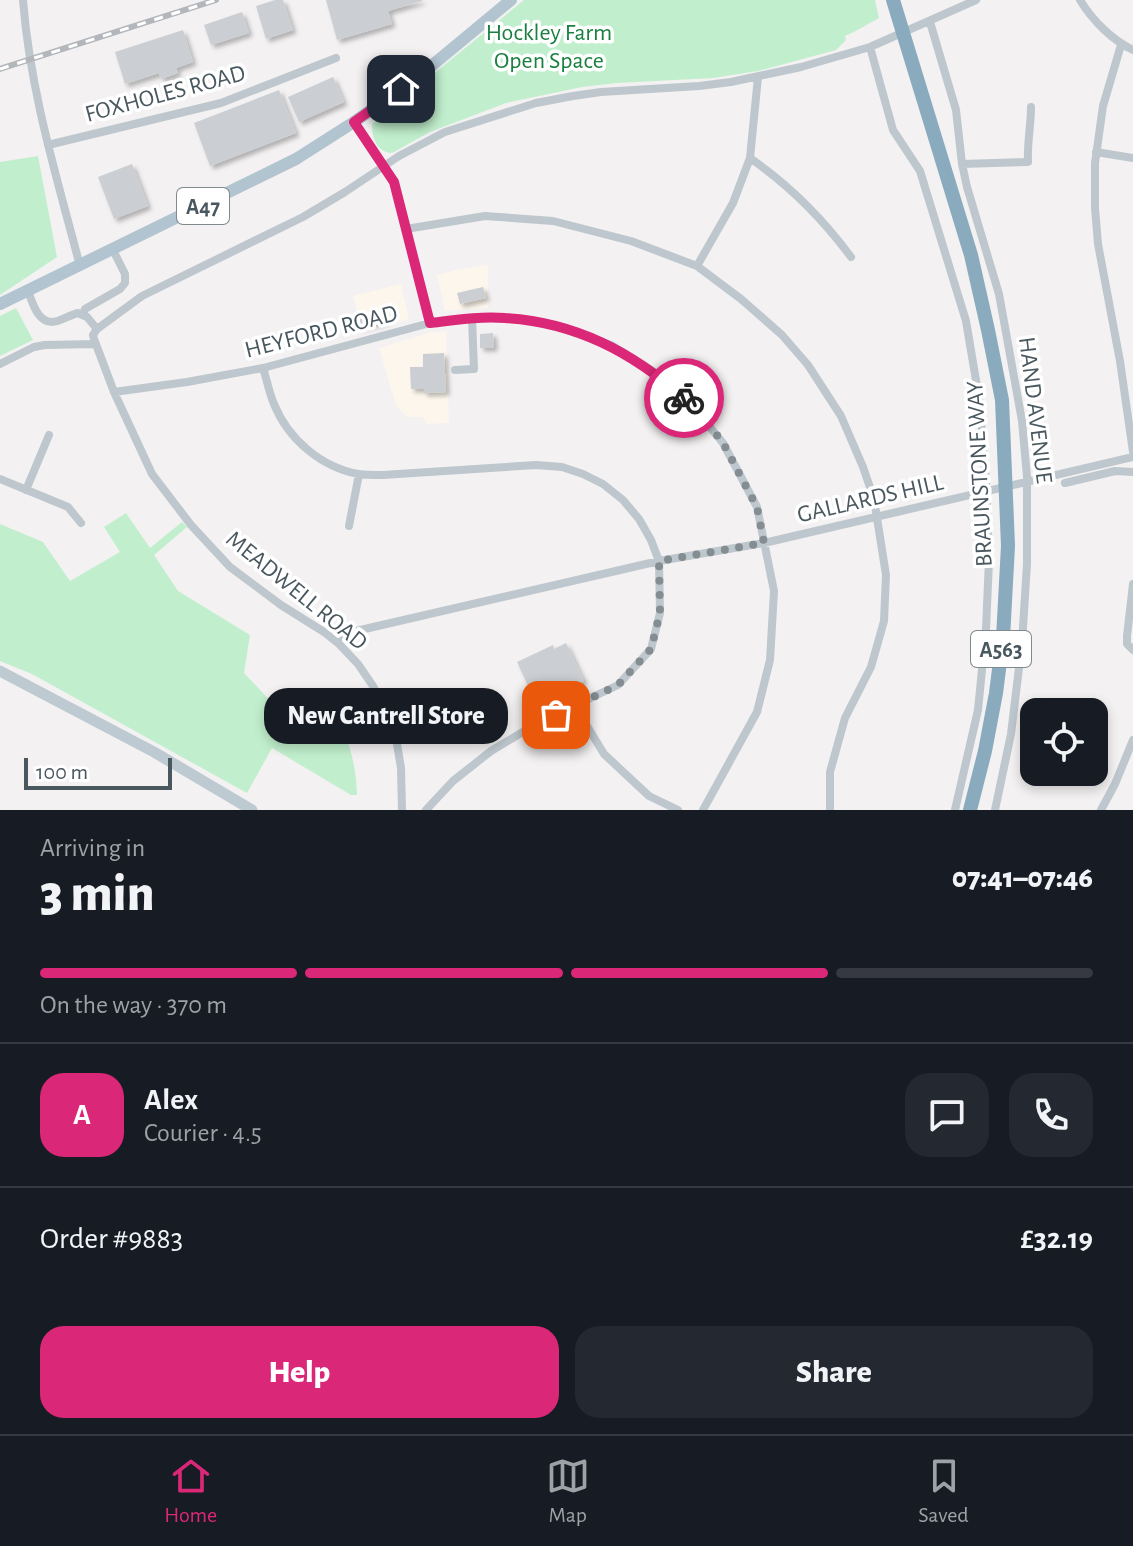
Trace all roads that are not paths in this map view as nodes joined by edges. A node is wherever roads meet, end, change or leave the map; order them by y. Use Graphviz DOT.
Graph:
graph roads {
  1 [pos="23,0"];
  2 [pos="511,0"];
  3 [pos="976,0"];
  4 [pos="1080,0"];
  5 [pos="893,1"];
  6 [pos="930,22"];
  7 [pos="1121,45"];
  8 [pos="870,47"];
  9 [pos="1133,50"];
  10 [pos="336,58"];
  11 [pos="758,77"];
  12 [pos="1031,107"];
  13 [pos="354,122"];
  14 [pos="48,145"];
  15 [pos="1096,152"];
  16 [pos="750,158"];
  17 [pos="1133,158"];
  18 [pos="962,164"];
  19 [pos="384,166"];
  20 [pos="406,229"];
  21 [pos="113,250"];
  22 [pos="851,257"];
  23 [pos="80,266"];
  24 [pos="697,266"];
  25 [pos="28,291"];
  26 [pos="0,304"];
  27 [pos="83,315"];
  28 [pos="472,318"];
  29 [pos="430,323"];
  30 [pos="97,329"];
  31 [pos="96,344"];
  32 [pos="0,364"];
  33 [pos="263,368"];
  34 [pos="455,370"];
  35 [pos="114,392"];
  36 [pos="49,435"];
  37 [pos="1133,455"];
  38 [pos="1133,472"];
  39 [pos="359,474"];
  40 [pos="0,479"];
  41 [pos="1065,483"];
  42 [pos="26,490"];
  43 [pos="877,517"];
  44 [pos="81,523"];
  45 [pos="349,526"];
  46 [pos="764,543"];
  47 [pos="659,561"];
  48 [pos="1133,584"];
  49 [pos="339,644"];
  50 [pos="1133,650"];
  51 [pos="0,671"];
  52 [pos="575,706"];
  53 [pos="1133,740"];
  54 [pos="971,808"];
  55 [pos="252,810"];
  56 [pos="402,810"];
  57 [pos="426,810"];
  58 [pos="678,810"];
  59 [pos="703,810"];
  60 [pos="830,810"];
  61 [pos="955,810"];
  62 [pos="995,810"];
  63 [pos="1101,810"];
  1 -- 14 [label="street"];
  2 -- 13 [label="main road, A47"];
  3 -- 6 [label="street"];
  4 -- 7 [label="street"];
  5 -- 54 [label="highway, BRAUNSTONE WAY / A563"];
  6 -- 8 [label="street"];
  6 -- 18 [label="street, HAND AVENUE"];
  7 -- 9 [label="street"];
  7 -- 15 [label="street"];
  8 -- 11 [label="street"];
  8 -- 61 [label="street"];
  10 -- 14 [label="street, FOXHOLES ROAD"];
  11 -- 16 [label="street"];
  11 -- 19 [label="street"];
  12 -- 18 [label="street"];
  13 -- 19 [label="street"];
  13 -- 21 [label="main road, A47"];
  14 -- 23 [label="street"];
  15 -- 17 [label="street"];
  15 -- 37 [label="street"];
  16 -- 22 [label="street"];
  16 -- 24 [label="street"];
  18 -- 62 [label="street, HAND AVENUE"];
  19 -- 20 [label="street"];
  19 -- 30 [label="street"];
  20 -- 24 [label="street"];
  20 -- 29 [label="street"];
  21 -- 23 [label="main road, A47"];
  21 -- 27 [label="street"];
  23 -- 25 [label="main road, A47"];
  24 -- 43 [label="street"];
  25 -- 26 [label="main road, A47"];
  25 -- 27 [label="street"];
  27 -- 30 [label="street"];
  28 -- 29 [label="street, HEYFORD ROAD"];
  28 -- 34 [label="street"];
  28 -- 46 [label="street, HEYFORD ROAD"];
  29 -- 33 [label="street, HEYFORD ROAD"];
  30 -- 31 [label="street, MEADWELL ROAD"];
  31 -- 32 [label="street"];
  31 -- 35 [label="street, MEADWELL ROAD"];
  33 -- 35 [label="street, HEYFORD ROAD"];
  33 -- 39 [label="street"];
  35 -- 49 [label="street, MEADWELL ROAD"];
  36 -- 42 [label="street"];
  37 -- 43 [label="street, GALLARDS HILL"];
  38 -- 41 [label="street"];
  39 -- 45 [label="street"];
  39 -- 47 [label="street"];
  40 -- 42 [label="street"];
  42 -- 44 [label="street"];
  43 -- 46 [label="street, GALLARDS HILL"];
  43 -- 60 [label="street"];
  46 -- 47 [label="street, GALLARDS HILL"];
  46 -- 59 [label="street, HEYFORD ROAD"];
  47 -- 49 [label="street, GALLARDS HILL"];
  47 -- 52 [label="street"];
  48 -- 50 [label="street"];
  49 -- 56 [label="street, MEADWELL ROAD"];
  51 -- 55 [label="street"];
  52 -- 57 [label="street"];
  52 -- 58 [label="street"];
  53 -- 63 [label="street"];
}
